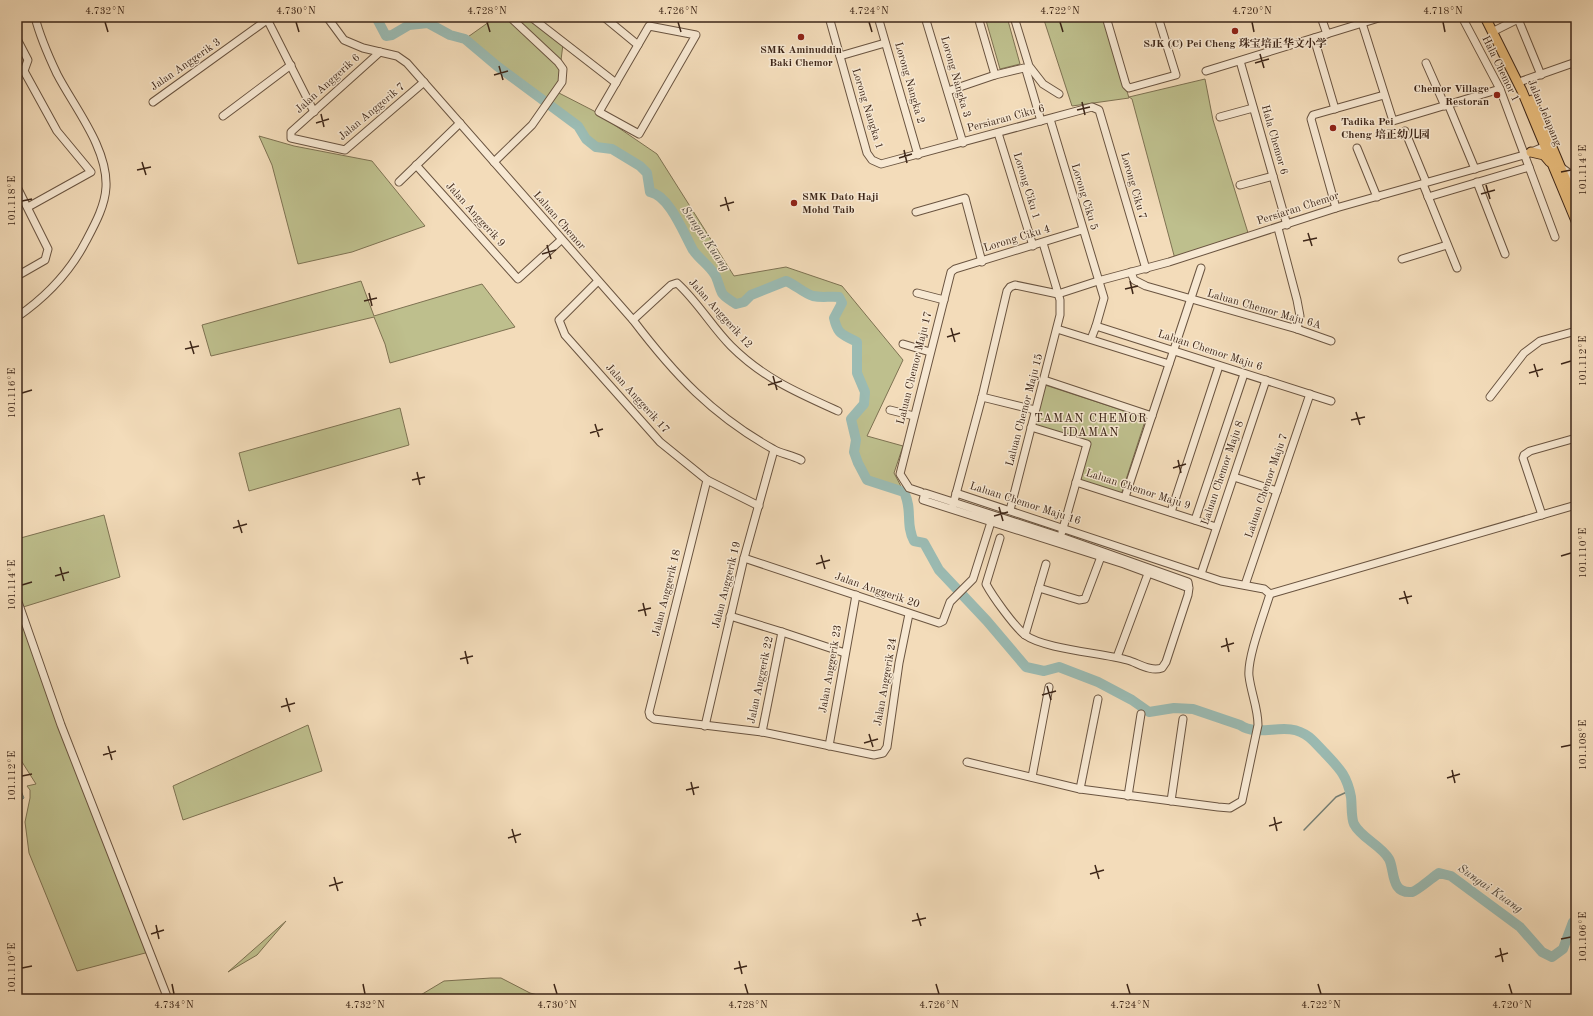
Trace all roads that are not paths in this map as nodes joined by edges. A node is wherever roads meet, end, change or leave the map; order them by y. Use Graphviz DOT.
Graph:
graph roads {
  1 [pos="35,17"];
  2 [pos="327,17"];
  3 [pos="510,17"];
  4 [pos="531,17"];
  5 [pos="604,17"];
  6 [pos="829,17"];
  7 [pos="878,17"];
  8 [pos="925,17"];
  9 [pos="978,17"];
  10 [pos="1014,17"];
  11 [pos="1106,17"];
  12 [pos="1158,17"];
  13 [pos="1321,17"];
  14 [pos="1381,17"];
  15 [pos="1462,17"];
  16 [pos="1485,17"];
  17 [pos="1489,17"];
  18 [pos="269,18"];
  19 [pos="1520,18"];
  20 [pos="1362,23"];
  21 [pos="1496,30"];
  22 [pos="1327,34"];
  23 [pos="1314,38"];
  24 [pos="17,39"];
  25 [pos="885,43"];
  26 [pos="638,45"];
  27 [pos="380,52"];
  28 [pos="840,56"];
  29 [pos="1240,61"];
  30 [pos="1576,62"];
  31 [pos="1426,63"];
  32 [pos="290,65"];
  33 [pos="1206,70"];
  34 [pos="24,71"];
  35 [pos="17,75"];
  36 [pos="995,75"];
  37 [pos="1541,76"];
  38 [pos="1522,81"];
  39 [pos="424,82"];
  40 [pos="616,83"];
  41 [pos="1500,89"];
  42 [pos="948,91"];
  43 [pos="1059,94"];
  44 [pos="1384,95"];
  45 [pos="153,102"];
  46 [pos="1447,105"];
  47 [pos="1253,108"];
  48 [pos="1335,109"];
  49 [pos="1099,110"];
  50 [pos="314,112"];
  51 [pos="223,116"];
  52 [pos="1220,118"];
  53 [pos="1541,118"];
  54 [pos="1050,119"];
  55 [pos="1041,121"];
  56 [pos="460,123"];
  57 [pos="1405,131"];
  58 [pos="1539,131"];
  59 [pos="291,132"];
  60 [pos="998,133"];
  61 [pos="963,143"];
  62 [pos="1546,146"];
  63 [pos="1357,148"];
  64 [pos="1528,153"];
  65 [pos="918,155"];
  66 [pos="494,162"];
  67 [pos="1553,164"];
  68 [pos="416,165"];
  69 [pos="1529,167"];
  70 [pos="1562,168"];
  71 [pos="1475,169"];
  72 [pos="1273,176"];
  73 [pos="399,182"];
  74 [pos="1477,182"];
  75 [pos="1424,183"];
  76 [pos="1240,185"];
  77 [pos="17,186"];
  78 [pos="1576,187"];
  79 [pos="1377,197"];
  80 [pos="1428,197"];
  81 [pos="1576,204"];
  82 [pos="28,207"];
  83 [pos="1336,208"];
  84 [pos="916,212"];
  85 [pos="1576,212"];
  86 [pos="1576,221"];
  87 [pos="1287,225"];
  88 [pos="1278,228"];
  89 [pos="1082,230"];
  90 [pos="1555,237"];
  91 [pos="561,240"];
  92 [pos="1043,242"];
  93 [pos="1447,245"];
  94 [pos="1033,246"];
  95 [pos="1505,254"];
  96 [pos="1402,259"];
  97 [pos="982,262"];
  98 [pos="1146,268"];
  99 [pos="1201,268"];
  100 [pos="1457,268"];
  101 [pos="1131,272"];
  102 [pos="17,276"];
  103 [pos="1098,281"];
  104 [pos="597,282"];
  105 [pos="917,293"];
  106 [pos="1058,294"];
  107 [pos="944,300"];
  108 [pos="1190,300"];
  109 [pos="17,317"];
  110 [pos="633,320"];
  111 [pos="1096,326"];
  112 [pos="1057,329"];
  113 [pos="1296,329"];
  114 [pos="1576,331"];
  115 [pos="1091,339"];
  116 [pos="1331,341"];
  117 [pos="903,344"];
  118 [pos="1174,351"];
  119 [pos="930,352"];
  120 [pos="1169,364"];
  121 [pos="1219,366"];
  122 [pos="1244,374"];
  123 [pos="1044,380"];
  124 [pos="1266,380"];
  125 [pos="1310,394"];
  126 [pos="982,397"];
  127 [pos="1490,397"];
  128 [pos="1331,401"];
  129 [pos="890,410"];
  130 [pos="1035,410"];
  131 [pos="838,411"];
  132 [pos="914,416"];
  133 [pos="1152,416"];
  134 [pos="1031,428"];
  135 [pos="1576,438"];
  136 [pos="774,450"];
  137 [pos="801,460"];
  138 [pos="1234,477"];
  139 [pos="707,480"];
  140 [pos="1076,482"];
  141 [pos="1277,491"];
  142 [pos="923,493"];
  143 [pos="956,493"];
  144 [pos="1126,497"];
  145 [pos="1576,505"];
  146 [pos="759,506"];
  147 [pos="952,506"];
  148 [pos="1010,510"];
  149 [pos="1171,512"];
  150 [pos="1542,515"];
  151 [pos="1195,520"];
  152 [pos="991,522"];
  153 [pos="1216,527"];
  154 [pos="1064,528"];
  155 [pos="1000,538"];
  156 [pos="1060,540"];
  157 [pos="1102,555"];
  158 [pos="744,558"];
  159 [pos="1046,564"];
  160 [pos="1149,571"];
  161 [pos="1201,574"];
  162 [pos="1245,585"];
  163 [pos="1039,588"];
  164 [pos="1270,594"];
  165 [pos="856,595"];
  166 [pos="17,599"];
  167 [pos="909,614"];
  168 [pos="730,616"];
  169 [pos="782,632"];
  170 [pos="1025,635"];
  171 [pos="845,653"];
  172 [pos="1117,657"];
  173 [pos="1049,687"];
  174 [pos="1098,699"];
  175 [pos="1141,714"];
  176 [pos="1183,719"];
  177 [pos="705,726"];
  178 [pos="762,732"];
  179 [pos="829,746"];
  180 [pos="967,762"];
  181 [pos="1032,778"];
  182 [pos="1080,789"];
  183 [pos="1128,796"];
  184 [pos="1170,801"];
  185 [pos="168,999"];
  1 -- 109 [label="street"];
  2 -- 27 [label="street, Laluan Chemor"];
  3 -- 66 [label="street"];
  4 -- 40 [label="street"];
  5 -- 26 [label="street"];
  6 -- 28 [label="street, Lorong Nangka 1"];
  7 -- 25 [label="street, Lorong Nangka 2"];
  8 -- 42 [label="street, Lorong Nangka 3"];
  9 -- 36 [label="street"];
  10 -- 43 [label="street"];
  11 -- 12 [label="street"];
  13 -- 22 [label="street"];
  14 -- 20 [label="street"];
  15 -- 41 [label="street, Hala Chemor 1"];
  16 -- 58 [label="main road, Jalan Jelapang"];
  17 -- 21 [label="main road, Jalan Jelapang"];
  18 -- 32 [label="street"];
  18 -- 45 [label="street, Jalan Anggerik 3"];
  19 -- 21 [label="street"];
  19 -- 37 [label="street"];
  20 -- 22 [label="street"];
  20 -- 44 [label="street"];
  21 -- 38 [label="main road, Jalan Jelapang"];
  22 -- 23 [label="street"];
  23 -- 29 [label="street"];
  23 -- 48 [label="street"];
  24 -- 34 [label="street"];
  25 -- 28 [label="street"];
  25 -- 65 [label="street, Lorong Nangka 2"];
  26 -- 40 [label="street"];
  26 -- 40 [label="street"];
  27 -- 39 [label="street, Laluan Chemor"];
  27 -- 50 [label="street, Jalan Anggerik 6"];
  28 -- 65 [label="street, Lorong Nangka 1"];
  29 -- 33 [label="street"];
  29 -- 47 [label="street, Hala Chemor 6"];
  30 -- 37 [label="street"];
  31 -- 46 [label="street"];
  32 -- 50 [label="street"];
  32 -- 51 [label="street"];
  34 -- 35 [label="street"];
  34 -- 82 [label="street"];
  36 -- 42 [label="street"];
  36 -- 55 [label="street"];
  37 -- 38 [label="street"];
  38 -- 53 [label="main road, Jalan Jelapang"];
  39 -- 56 [label="street, Laluan Chemor"];
  39 -- 59 [label="street, Jalan Anggerik 7"];
  41 -- 46 [label="street"];
  41 -- 64 [label="street, Hala Chemor 1"];
  42 -- 61 [label="street, Lorong Nangka 3"];
  44 -- 46 [label="street"];
  44 -- 48 [label="street"];
  46 -- 71 [label="street"];
  47 -- 52 [label="street"];
  47 -- 72 [label="street, Hala Chemor 6"];
  48 -- 83 [label="street"];
  49 -- 54 [label="street, Persiaran Ciku 6"];
  49 -- 98 [label="street, Lorong Ciku 7"];
  50 -- 59 [label="street, Jalan Anggerik 6"];
  53 -- 62 [label="main road"];
  53 -- 70 [label="main road, Jalan Jelapang"];
  54 -- 55 [label="street, Persiaran Ciku 6"];
  54 -- 89 [label="street, Lorong Ciku 5"];
  55 -- 60 [label="street, Persiaran Ciku 6"];
  56 -- 66 [label="street, Laluan Chemor"];
  56 -- 68 [label="street"];
  57 -- 75 [label="street"];
  58 -- 62 [label="main road, Jalan Jelapang"];
  58 -- 64 [label="main road"];
  60 -- 61 [label="street, Persiaran Ciku 6"];
  60 -- 94 [label="street, Lorong Ciku 1"];
  61 -- 65 [label="street, Persiaran Ciku 6"];
  62 -- 64 [label="street, Persiaran Chemor"];
  62 -- 67 [label="main road, Jalan Jelapang"];
  62 -- 85 [label="main road"];
  63 -- 79 [label="street"];
  64 -- 67 [label="main road"];
  64 -- 69 [label="street, Hala Chemor 1"];
  64 -- 71 [label="street, Persiaran Chemor"];
  66 -- 91 [label="street, Laluan Chemor"];
  67 -- 86 [label="main road, Jalan Jelapang"];
  68 -- 73 [label="street"];
  68 -- 91 [label="street, Jalan Anggerik 9"];
  69 -- 74 [label="street"];
  69 -- 90 [label="street, Hala Chemor 1"];
  70 -- 78 [label="street"];
  70 -- 81 [label="main road, Jalan Jelapang"];
  71 -- 75 [label="street, Persiaran Chemor"];
  72 -- 76 [label="street"];
  72 -- 87 [label="street, Hala Chemor 6"];
  74 -- 80 [label="street"];
  74 -- 95 [label="street"];
  75 -- 79 [label="street, Persiaran Chemor"];
  75 -- 80 [label="street"];
  77 -- 82 [label="street"];
  79 -- 83 [label="street, Persiaran Chemor"];
  80 -- 93 [label="street"];
  82 -- 102 [label="street"];
  83 -- 87 [label="street, Persiaran Chemor"];
  84 -- 97 [label="street, Lorong Ciku 4"];
  87 -- 88 [label="street, Persiaran Chemor"];
  88 -- 98 [label="street, Persiaran Chemor"];
  88 -- 113 [label="street"];
  89 -- 92 [label="street, Lorong Ciku 4"];
  89 -- 103 [label="street, Lorong Ciku 5"];
  91 -- 104 [label="street, Laluan Chemor"];
  92 -- 94 [label="street, Lorong Ciku 4"];
  92 -- 106 [label="street, Laluan Chemor Maju 15"];
  93 -- 96 [label="street"];
  93 -- 100 [label="street"];
  94 -- 97 [label="street, Lorong Ciku 4"];
  97 -- 107 [label="street, Laluan Chemor Maju 17"];
  98 -- 101 [label="street, Persiaran Chemor"];
  99 -- 108 [label="street"];
  101 -- 103 [label="street, Persiaran Chemor"];
  101 -- 108 [label="street, Laluan Chemor Maju 6A"];
  103 -- 106 [label="street, Persiaran Chemor"];
  103 -- 111 [label="street, Lorong Ciku 5"];
  104 -- 110 [label="street, Laluan Chemor"];
  104 -- 139 [label="street, Jalan Anggerik 17"];
  105 -- 107 [label="street"];
  106 -- 112 [label="street, Laluan Chemor Maju 15"];
  106 -- 126 [label="street, Laluan Chemor Maju 16"];
  107 -- 119 [label="street, Laluan Chemor Maju 17"];
  108 -- 113 [label="street, Laluan Chemor Maju 6A"];
  108 -- 118 [label="street"];
  110 -- 131 [label="street, Jalan Anggerik 12"];
  110 -- 136 [label="street, Laluan Chemor"];
  111 -- 115 [label="street"];
  111 -- 118 [label="street, Laluan Chemor Maju 6"];
  112 -- 115 [label="street"];
  112 -- 123 [label="street, Laluan Chemor Maju 15"];
  113 -- 116 [label="street, Laluan Chemor Maju 6A"];
  114 -- 127 [label="street"];
  115 -- 120 [label="street"];
  117 -- 119 [label="street"];
  118 -- 120 [label="street"];
  118 -- 121 [label="street, Laluan Chemor Maju 6"];
  119 -- 132 [label="street, Laluan Chemor Maju 17"];
  120 -- 133 [label="street"];
  121 -- 122 [label="street, Laluan Chemor Maju 6"];
  121 -- 149 [label="street"];
  122 -- 124 [label="street, Laluan Chemor Maju 6"];
  122 -- 151 [label="street"];
  123 -- 130 [label="street, Laluan Chemor Maju 15"];
  123 -- 133 [label="street"];
  124 -- 125 [label="street, Laluan Chemor Maju 6"];
  124 -- 138 [label="street, Laluan Chemor Maju 8"];
  125 -- 128 [label="street, Laluan Chemor Maju 6"];
  125 -- 141 [label="street, Laluan Chemor Maju 7"];
  126 -- 130 [label="street"];
  126 -- 143 [label="street, Laluan Chemor Maju 16"];
  129 -- 132 [label="street"];
  130 -- 134 [label="street, Laluan Chemor Maju 15"];
  132 -- 142 [label="street, Laluan Chemor Maju 17"];
  133 -- 144 [label="street"];
  134 -- 140 [label="street"];
  134 -- 148 [label="street, Laluan Chemor Maju 15"];
  135 -- 150 [label="street"];
  136 -- 137 [label="street, Laluan Chemor"];
  136 -- 146 [label="street, Jalan Anggerik 19"];
  138 -- 141 [label="street"];
  138 -- 153 [label="street, Laluan Chemor Maju 8"];
  139 -- 146 [label="street, Jalan Anggerik 17"];
  139 -- 177 [label="street, Jalan Anggerik 18"];
  140 -- 144 [label="street, Laluan Chemor Maju 9"];
  140 -- 154 [label="street"];
  141 -- 162 [label="street, Laluan Chemor Maju 7"];
  142 -- 147 [label="street, Laluan Chemor Maju 17"];
  142 -- 147 [label="street"];
  143 -- 147 [label="street"];
  143 -- 148 [label="street, Laluan Chemor Maju 16"];
  144 -- 149 [label="street, Laluan Chemor Maju 9"];
  145 -- 150 [label="street"];
  146 -- 158 [label="street, Jalan Anggerik 19"];
  147 -- 152 [label="street"];
  147 -- 156 [label="street"];
  148 -- 154 [label="street, Laluan Chemor Maju 16"];
  149 -- 151 [label="street, Laluan Chemor Maju 9"];
  150 -- 164 [label="street"];
  151 -- 153 [label="street, Laluan Chemor Maju 9"];
  152 -- 156 [label="street"];
  152 -- 167 [label="street, Jalan Anggerik 20"];
  153 -- 161 [label="street, Laluan Chemor Maju 8"];
  154 -- 156 [label="street"];
  154 -- 161 [label="street, Laluan Chemor Maju 16"];
  155 -- 170 [label="street"];
  156 -- 157 [label="street"];
  157 -- 160 [label="street"];
  157 -- 163 [label="street"];
  158 -- 165 [label="street, Jalan Anggerik 20"];
  158 -- 168 [label="street, Jalan Anggerik 19"];
  159 -- 163 [label="street"];
  160 -- 172 [label="street"];
  160 -- 172 [label="street"];
  161 -- 162 [label="street, Laluan Chemor Maju 16"];
  162 -- 164 [label="street, Laluan Chemor Maju 16"];
  163 -- 170 [label="street"];
  164 -- 184 [label="street"];
  165 -- 167 [label="street, Jalan Anggerik 20"];
  165 -- 171 [label="street, Jalan Anggerik 23"];
  166 -- 185 [label="street"];
  167 -- 179 [label="street, Jalan Anggerik 24"];
  168 -- 169 [label="street"];
  168 -- 177 [label="street, Jalan Anggerik 19"];
  169 -- 171 [label="street"];
  169 -- 178 [label="street, Jalan Anggerik 22"];
  170 -- 172 [label="street"];
  171 -- 179 [label="street, Jalan Anggerik 23"];
  173 -- 181 [label="street"];
  174 -- 182 [label="street"];
  175 -- 183 [label="street"];
  176 -- 184 [label="street"];
  177 -- 178 [label="street"];
  178 -- 179 [label="street"];
  180 -- 181 [label="street"];
  181 -- 182 [label="street"];
  182 -- 183 [label="street"];
  183 -- 184 [label="street"];
}
